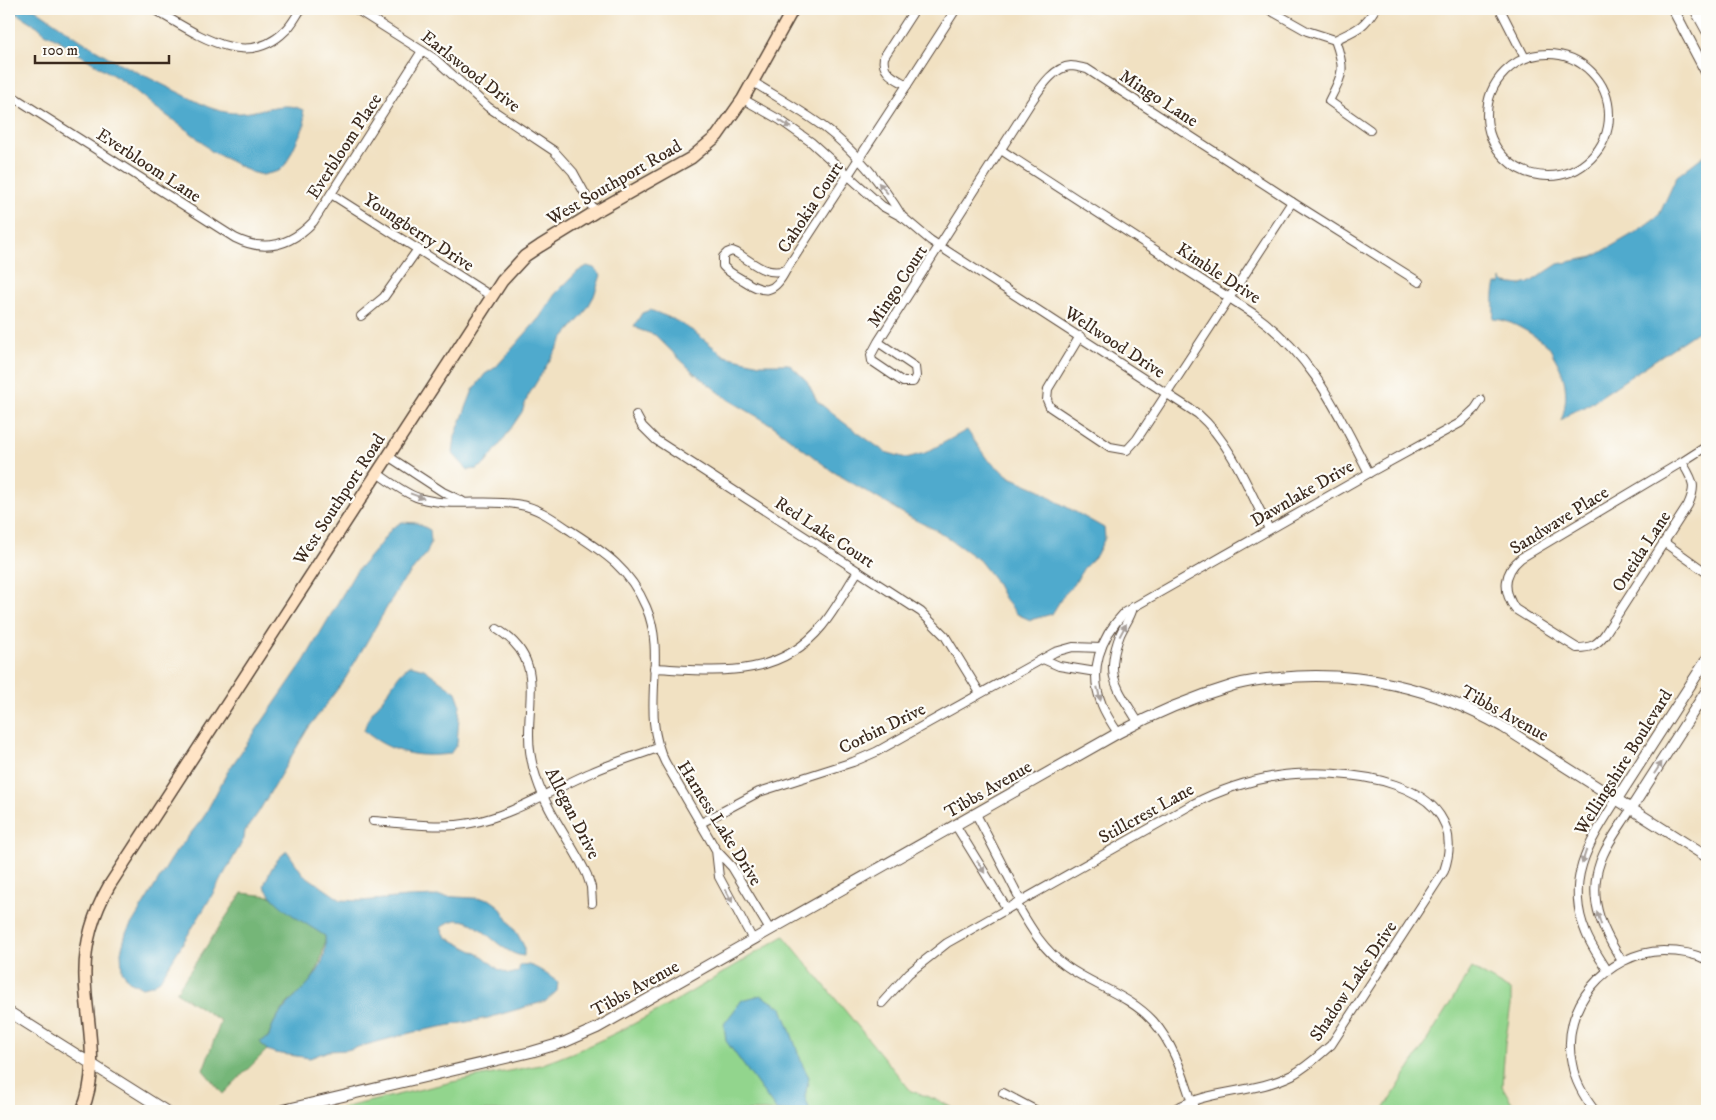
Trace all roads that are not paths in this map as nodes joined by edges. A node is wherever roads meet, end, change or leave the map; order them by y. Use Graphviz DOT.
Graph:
graph roads {
  1 [pos="153,9"];
  2 [pos="301,9"];
  3 [pos="356,9"];
  4 [pos="793,9"];
  5 [pos="915,9"];
  6 [pos="956,9"];
  7 [pos="1268,9"];
  8 [pos="1375,9"];
  9 [pos="1500,9"];
  10 [pos="1673,9"];
  11 [pos="1695,9"];
  12 [pos="1707,32"];
  13 [pos="1335,40"];
  14 [pos="422,51"];
  15 [pos="1525,58"];
  16 [pos="1707,74"];
  17 [pos="753,82"];
  18 [pos="907,85"];
  19 [pos="9,94"];
  20 [pos="743,99"];
  21 [pos="1370,130"];
  22 [pos="1001,150"];
  23 [pos="859,160"];
  24 [pos="849,176"];
  25 [pos="331,194"];
  26 [pos="1292,202"];
  27 [pos="594,212"];
  28 [pos="904,218"];
  29 [pos="278,244"];
  30 [pos="940,246"];
  31 [pos="418,249"];
  32 [pos="786,270"];
  33 [pos="1419,282"];
  34 [pos="491,296"];
  35 [pos="1229,297"];
  36 [pos="361,316"];
  37 [pos="1080,336"];
  38 [pos="878,342"];
  39 [pos="1167,393"];
  40 [pos="1481,400"];
  41 [pos="636,415"];
  42 [pos="1707,446"];
  43 [pos="388,456"];
  44 [pos="1682,462"];
  45 [pos="377,473"];
  46 [pos="1368,473"];
  47 [pos="462,501"];
  48 [pos="1270,529"];
  49 [pos="1665,543"];
  50 [pos="858,571"];
  51 [pos="1707,573"];
  52 [pos="1133,607"];
  53 [pos="497,629"];
  54 [pos="1589,648"];
  55 [pos="1099,652"];
  56 [pos="1043,659"];
  57 [pos="1113,659"];
  58 [pos="1707,659"];
  59 [pos="654,668"];
  60 [pos="1096,672"];
  61 [pos="1707,690"];
  62 [pos="980,694"];
  63 [pos="1138,722"];
  64 [pos="1118,733"];
  65 [pos="658,748"];
  66 [pos="543,795"];
  67 [pos="1617,799"];
  68 [pos="1631,809"];
  69 [pos="976,814"];
  70 [pos="373,822"];
  71 [pos="700,823"];
  72 [pos="956,826"];
  73 [pos="1446,832"];
  74 [pos="716,850"];
  75 [pos="1707,857"];
  76 [pos="1018,902"];
  77 [pos="592,903"];
  78 [pos="1006,909"];
  79 [pos="770,930"];
  80 [pos="753,940"];
  81 [pos="1707,960"];
  82 [pos="1622,961"];
  83 [pos="1607,970"];
  84 [pos="882,1003"];
  85 [pos="9,1012"];
  86 [pos="92,1065"];
  87 [pos="1003,1094"];
  88 [pos="1191,1101"];
  89 [pos="305,1109"];
  90 [pos="82,1111"];
  91 [pos="166,1111"];
  92 [pos="279,1111"];
  93 [pos="1037,1111"];
  94 [pos="1171,1111"];
  95 [pos="1195,1111"];
  96 [pos="1595,1111"];
  1 -- 2 [label="street"];
  3 -- 14 [label="street, Earlswood Drive"];
  4 -- 17 [label="main road, West Southport Road"];
  5 -- 18 [label="street"];
  6 -- 18 [label="street, Cahokia Court"];
  7 -- 13 [label="street"];
  8 -- 13 [label="street"];
  9 -- 15 [label="street"];
  10 -- 16 [label="street"];
  11 -- 12 [label="street"];
  13 -- 21 [label="street"];
  14 -- 25 [label="street, Everbloom Place"];
  14 -- 27 [label="street, Earlswood Drive"];
  15 -- 15 [label="street"];
  17 -- 20 [label="main road, West Southport Road"];
  17 -- 23 [label="street, Wellwood Drive"];
  18 -- 23 [label="street, Cahokia Court"];
  19 -- 29 [label="street, Everbloom Lane"];
  20 -- 24 [label="street, Wellwood Drive, one-way"];
  20 -- 27 [label="main road, West Southport Road"];
  22 -- 26 [label="street, Mingo Lane"];
  22 -- 30 [label="street, Mingo Lane"];
  22 -- 35 [label="street, Kimble Drive"];
  23 -- 24 [label="street, Cahokia Court"];
  28 -- 23 [label="street, Wellwood Drive, one-way"];
  24 -- 28 [label="street, Wellwood Drive"];
  24 -- 32 [label="street, Cahokia Court"];
  25 -- 29 [label="street, Everbloom Place"];
  25 -- 31 [label="street, Youngberry Drive"];
  26 -- 33 [label="street, Mingo Lane"];
  26 -- 35 [label="street"];
  27 -- 34 [label="main road, West Southport Road"];
  28 -- 30 [label="street, Wellwood Drive"];
  30 -- 37 [label="street, Wellwood Drive"];
  30 -- 38 [label="street, Mingo Court"];
  31 -- 34 [label="street, Youngberry Drive"];
  31 -- 36 [label="street"];
  32 -- 32 [label="street, Cahokia Court"];
  34 -- 43 [label="main road, West Southport Road"];
  35 -- 39 [label="street"];
  35 -- 46 [label="street, Kimble Drive"];
  37 -- 39 [label="street, Wellwood Drive"];
  37 -- 39 [label="street"];
  38 -- 38 [label="street, Mingo Court"];
  39 -- 48 [label="street, Wellwood Drive"];
  40 -- 46 [label="street, Dawnlake Drive"];
  41 -- 50 [label="street, Red Lake Court"];
  42 -- 44 [label="street, Sandwave Place"];
  43 -- 45 [label="main road, West Southport Road"];
  43 -- 47 [label="street"];
  44 -- 49 [label="street, Oneida Lane"];
  44 -- 54 [label="street, Sandwave Place"];
  45 -- 47 [label="street, Harness Lake Drive, one-way"];
  45 -- 86 [label="main road, West Southport Road"];
  46 -- 48 [label="street, Dawnlake Drive"];
  47 -- 59 [label="street, Harness Lake Drive"];
  48 -- 52 [label="street, Dawnlake Drive"];
  49 -- 51 [label="street"];
  49 -- 54 [label="street, Oneida Lane"];
  50 -- 59 [label="street"];
  50 -- 62 [label="street, Red Lake Court"];
  52 -- 55 [label="street, Dawnlake Drive"];
  57 -- 52 [label="street, one-way"];
  53 -- 66 [label="street, Allegan Drive"];
  55 -- 56 [label="street, Corbin Drive"];
  55 -- 57 [label="street"];
  55 -- 60 [label="street, Dawnlake Drive"];
  56 -- 60 [label="street"];
  56 -- 62 [label="street, Corbin Drive"];
  57 -- 63 [label="street"];
  58 -- 67 [label="street, Wellingshire Boulevard"];
  59 -- 65 [label="street, Harness Lake Drive"];
  60 -- 64 [label="street, Dawnlake Drive, one-way"];
  68 -- 61 [label="street, Wellingshire Boulevard, one-way"];
  62 -- 71 [label="street, Corbin Drive"];
  63 -- 64 [label="street, Tibbs Avenue"];
  63 -- 67 [label="street, Tibbs Avenue"];
  64 -- 69 [label="street, Tibbs Avenue"];
  65 -- 66 [label="street"];
  65 -- 71 [label="street, Harness Lake Drive"];
  66 -- 70 [label="street"];
  66 -- 77 [label="street, Allegan Drive"];
  67 -- 68 [label="street, Tibbs Avenue"];
  67 -- 83 [label="street, Wellingshire Boulevard, one-way"];
  68 -- 75 [label="street, Tibbs Avenue"];
  82 -- 68 [label="street, Wellingshire Boulevard, one-way"];
  69 -- 72 [label="street, Tibbs Avenue"];
  69 -- 76 [label="street"];
  71 -- 74 [label="street, Harness Lake Drive"];
  72 -- 78 [label="street, one-way"];
  72 -- 79 [label="street, Tibbs Avenue"];
  73 -- 76 [label="street, Stillcrest Lane"];
  73 -- 88 [label="street, Shadow Lake Drive"];
  74 -- 79 [label="street, Harness Lake Drive"];
  74 -- 80 [label="street, one-way"];
  76 -- 78 [label="street, Stillcrest Lane"];
  76 -- 88 [label="street"];
  78 -- 84 [label="street, Stillcrest Lane"];
  79 -- 80 [label="street, Tibbs Avenue"];
  80 -- 89 [label="street, Tibbs Avenue"];
  81 -- 82 [label="street"];
  82 -- 83 [label="street"];
  83 -- 96 [label="street"];
  85 -- 86 [label="street"];
  86 -- 90 [label="main road, West Southport Road"];
  86 -- 91 [label="street"];
  87 -- 93 [label="street"];
  88 -- 94 [label="street, Shadow Lake Drive"];
  88 -- 95 [label="street"];
  89 -- 92 [label="street, Tibbs Avenue"];
}
